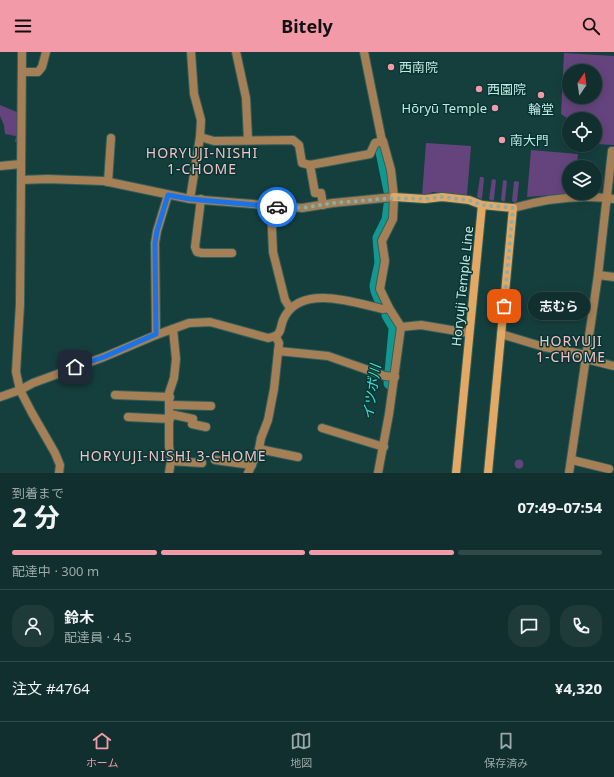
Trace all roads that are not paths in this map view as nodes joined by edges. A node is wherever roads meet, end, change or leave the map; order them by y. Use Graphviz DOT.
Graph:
graph roads {
  1 [pos="22,52"];
  2 [pos="46,52"];
  3 [pos="191,52"];
  4 [pos="236,52"];
  5 [pos="364,52"];
  6 [pos="22,72"];
  7 [pos="111,138"];
  8 [pos="200,138"];
  9 [pos="248,140"];
  10 [pos="382,141"];
  11 [pos="614,151"];
  12 [pos="21,164"];
  13 [pos="310,165"];
  14 [pos="0,166"];
  15 [pos="21,180"];
  16 [pos="108,182"];
  17 [pos="168,195"];
  18 [pos="394,198"];
  19 [pos="610,198"];
  20 [pos="190,199"];
  21 [pos="201,199"];
  22 [pos="322,205"];
  23 [pos="482,205"];
  24 [pos="271,206"];
  25 [pos="513,208"];
  26 [pos="232,253"];
  27 [pos="598,275"];
  28 [pos="614,277"];
  29 [pos="290,308"];
  30 [pos="389,308"];
  31 [pos="401,326"];
  32 [pos="173,329"];
  33 [pos="469,333"];
  34 [pos="156,334"];
  35 [pos="501,334"];
  36 [pos="276,337"];
  37 [pos="278,351"];
  38 [pos="586,357"];
  39 [pos="614,366"];
  40 [pos="392,377"];
  41 [pos="20,390"];
  42 [pos="115,395"];
  43 [pos="170,396"];
  44 [pos="0,397"];
  45 [pos="211,406"];
  46 [pos="170,413"];
  47 [pos="128,417"];
  48 [pos="206,427"];
  49 [pos="322,428"];
  50 [pos="381,446"];
  51 [pos="259,449"];
  52 [pos="298,457"];
  53 [pos="215,460"];
  54 [pos="572,460"];
  55 [pos="171,461"];
  56 [pos="202,462"];
  57 [pos="252,465"];
  58 [pos="608,469"];
  59 [pos="59,473"];
  60 [pos="169,473"];
  61 [pos="248,473"];
  62 [pos="378,473"];
  63 [pos="456,473"];
  64 [pos="488,473"];
  65 [pos="570,473"];
  1 -- 6 [label="street"];
  2 -- 6 [label="street"];
  3 -- 8 [label="street"];
  4 -- 9 [label="street"];
  5 -- 10 [label="street"];
  6 -- 12 [label="street"];
  7 -- 16 [label="street"];
  8 -- 9 [label="street"];
  8 -- 20 [label="street"];
  9 -- 13 [label="street"];
  10 -- 13 [label="street"];
  10 -- 18 [label="street"];
  11 -- 19 [label="street"];
  12 -- 14 [label="street"];
  12 -- 15 [label="street"];
  13 -- 22 [label="street"];
  15 -- 16 [label="street"];
  15 -- 41 [label="street"];
  16 -- 17 [label="street"];
  17 -- 20 [label="street"];
  17 -- 34 [label="street"];
  18 -- 22 [label="street"];
  18 -- 23 [label="main road"];
  18 -- 30 [label="street"];
  19 -- 25 [label="street"];
  19 -- 27 [label="street"];
  20 -- 21 [label="street"];
  21 -- 24 [label="street"];
  21 -- 26 [label="street"];
  22 -- 24 [label="street"];
  23 -- 25 [label="main road"];
  23 -- 33 [label="main road, Horyuji Temple Line"];
  24 -- 29 [label="street"];
  25 -- 35 [label="main road"];
  27 -- 28 [label="street"];
  27 -- 38 [label="street"];
  29 -- 30 [label="street"];
  29 -- 36 [label="street"];
  30 -- 31 [label="street"];
  31 -- 33 [label="street"];
  31 -- 40 [label="street"];
  32 -- 34 [label="street"];
  32 -- 36 [label="street"];
  32 -- 43 [label="street"];
  33 -- 63 [label="main road, Horyuji Temple Line"];
  34 -- 41 [label="street"];
  35 -- 38 [label="street"];
  35 -- 64 [label="main road"];
  36 -- 37 [label="street"];
  37 -- 40 [label="street"];
  37 -- 51 [label="street"];
  38 -- 39 [label="street"];
  38 -- 54 [label="street"];
  40 -- 50 [label="street"];
  41 -- 44 [label="street"];
  41 -- 59 [label="street"];
  42 -- 43 [label="street"];
  43 -- 46 [label="street"];
  45 -- 46 [label="street"];
  46 -- 47 [label="street"];
  46 -- 48 [label="street"];
  46 -- 55 [label="street"];
  49 -- 50 [label="street"];
  50 -- 62 [label="street"];
  51 -- 52 [label="street"];
  51 -- 57 [label="street"];
  53 -- 57 [label="street"];
  54 -- 58 [label="street"];
  54 -- 65 [label="street"];
  55 -- 56 [label="street"];
  55 -- 60 [label="street"];
  57 -- 61 [label="street"];
}
